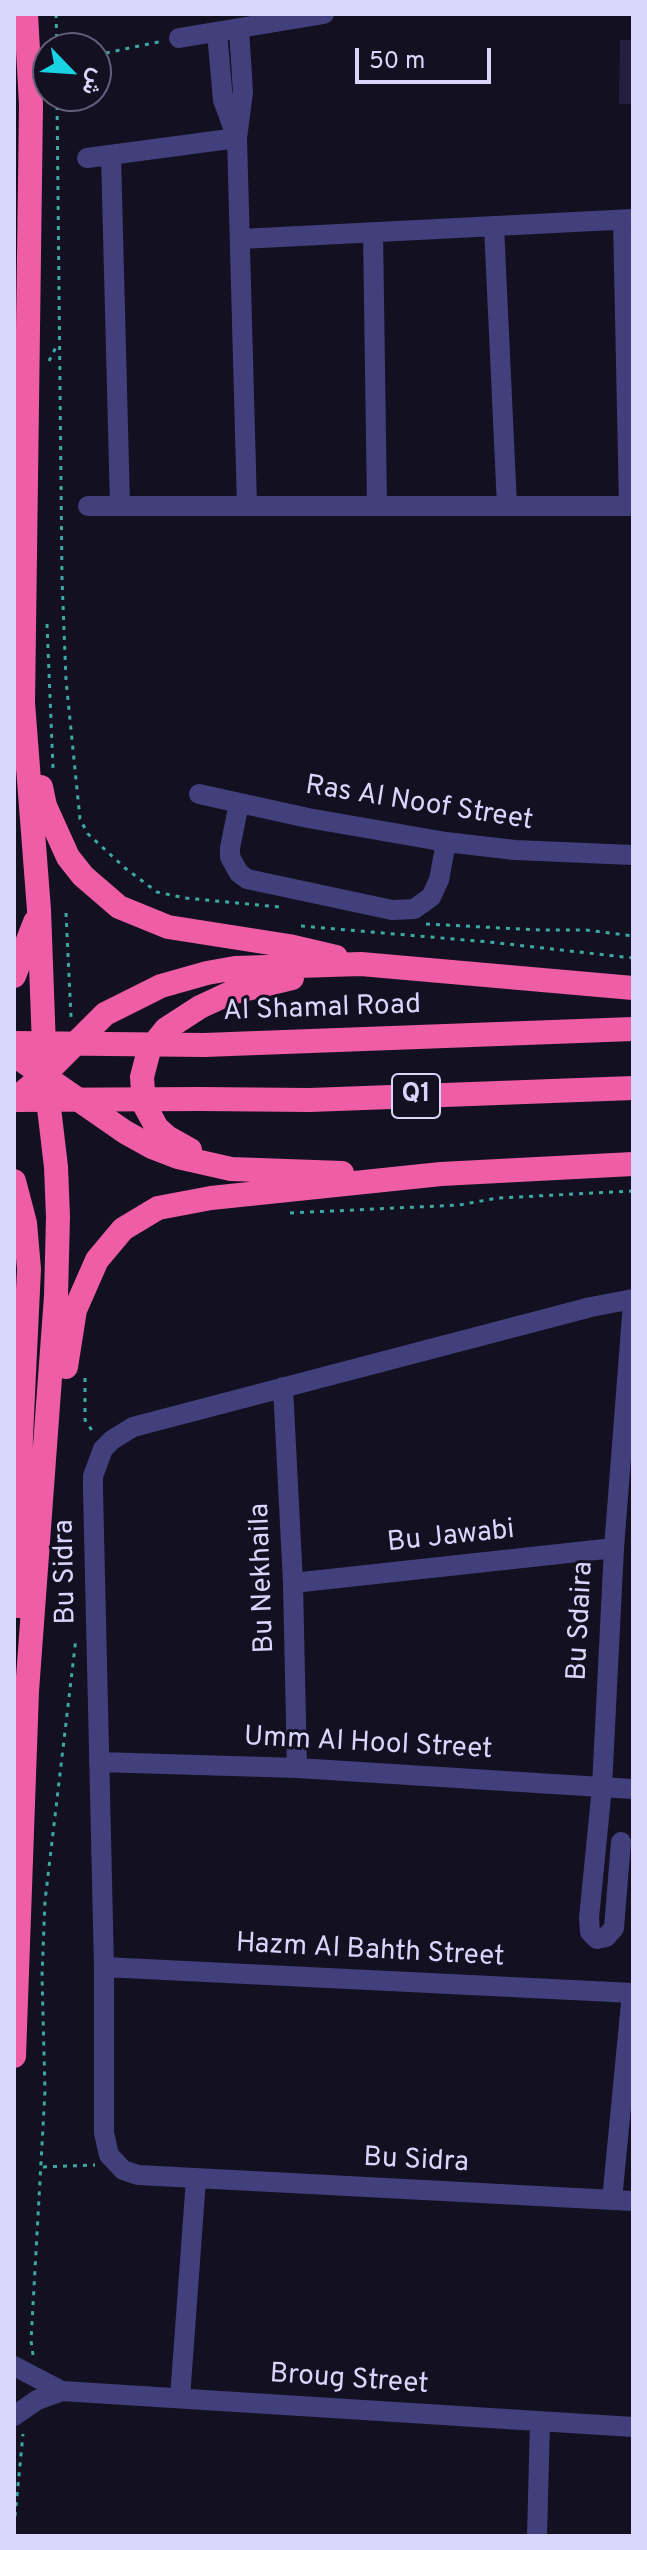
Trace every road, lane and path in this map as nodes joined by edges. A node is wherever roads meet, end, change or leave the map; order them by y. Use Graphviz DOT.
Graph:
graph roads {
  1 [pos="26,14"];
  2 [pos="43,14"];
  3 [pos="324,14"];
  4 [pos="239,29"];
  5 [pos="217,33"];
  6 [pos="179,38"];
  7 [pos="112,52"];
  8 [pos="31,71"];
  9 [pos="57,112"];
  10 [pos="237,138"];
  11 [pos="111,155"];
  12 [pos="87,158"];
  13 [pos="628,219"];
  14 [pos="494,226"];
  15 [pos="373,232"];
  16 [pos="241,239"];
  17 [pos="58,343"];
  18 [pos="45,370"];
  19 [pos="88,506"];
  20 [pos="120,506"];
  21 [pos="247,506"];
  22 [pos="377,506"];
  23 [pos="507,506"];
  24 [pos="631,506"];
  25 [pos="47,610"];
  26 [pos="23,703"];
  27 [pos="14,728"];
  28 [pos="53,778"];
  29 [pos="199,794"];
  30 [pos="239,803"];
  31 [pos="446,842"];
  32 [pos="633,855"];
  33 [pos="289,908"];
  34 [pos="39,910"];
  35 [pos="66,913"];
  36 [pos="425,924"];
  37 [pos="296,925"];
  38 [pos="633,936"];
  39 [pos="633,958"];
  40 [pos="361,964"];
  41 [pos="14,976"];
  42 [pos="633,988"];
  43 [pos="633,1029"];
  44 [pos="14,1043"];
  45 [pos="74,1044"];
  46 [pos="14,1055"];
  47 [pos="45,1074"];
  48 [pos="633,1088"];
  49 [pos="14,1100"];
  50 [pos="633,1164"];
  51 [pos="231,1169"];
  52 [pos="441,1174"];
  53 [pos="14,1181"];
  54 [pos="633,1191"];
  55 [pos="282,1213"];
  56 [pos="633,1301"];
  57 [pos="85,1373"];
  58 [pos="283,1387"];
  59 [pos="14,1394"];
  60 [pos="21,1436"];
  61 [pos="103,1449"];
  62 [pos="614,1548"];
  63 [pos="293,1583"];
  64 [pos="77,1632"];
  65 [pos="27,1691"];
  66 [pos="99,1762"];
  67 [pos="297,1768"];
  68 [pos="602,1787"];
  69 [pos="633,1789"];
  70 [pos="621,1842"];
  71 [pos="104,1967"];
  72 [pos="633,1993"];
  73 [pos="14,2056"];
  74 [pos="116,2164"];
  75 [pos="43,2167"];
  76 [pos="196,2179"];
  77 [pos="623,2201"];
  78 [pos="35,2361"];
  79 [pos="14,2366"];
  80 [pos="62,2391"];
  81 [pos="180,2398"];
  82 [pos="20,2421"];
  83 [pos="540,2422"];
  84 [pos="633,2427"];
  85 [pos="14,2526"];
  86 [pos="537,2536"];
  1 -- 8 [label="highway"];
  2 -- 8 [label="highway"];
  3 -- 4 [label="street"];
  4 -- 5 [label="street"];
  4 -- 10 [label="street"];
  5 -- 6 [label="street"];
  5 -- 10 [label="street"];
  6 -- 7 [label="path"];
  8 -- 26 [label="highway"];
  9 -- 17 [label="path"];
  10 -- 11 [label="street"];
  10 -- 16 [label="street"];
  11 -- 12 [label="street"];
  11 -- 20 [label="street"];
  13 -- 14 [label="street"];
  13 -- 24 [label="street"];
  14 -- 15 [label="street"];
  14 -- 23 [label="street"];
  15 -- 16 [label="street"];
  15 -- 22 [label="street"];
  16 -- 21 [label="street"];
  17 -- 18 [label="path"];
  17 -- 33 [label="path"];
  19 -- 20 [label="street"];
  20 -- 21 [label="street"];
  21 -- 22 [label="street"];
  22 -- 23 [label="street"];
  23 -- 24 [label="street"];
  25 -- 28 [label="path"];
  26 -- 27 [label="highway"];
  26 -- 34 [label="highway"];
  26 -- 40 [label="highway"];
  29 -- 30 [label="street, Ras Al Noof Street"];
  30 -- 31 [label="street, Ras Al Noof Street"];
  30 -- 31 [label="street"];
  31 -- 32 [label="street, Ras Al Noof Street"];
  34 -- 41 [label="highway"];
  34 -- 47 [label="highway"];
  35 -- 45 [label="path"];
  36 -- 38 [label="path"];
  37 -- 39 [label="path"];
  40 -- 42 [label="highway"];
  40 -- 45 [label="highway"];
  40 -- 51 [label="highway"];
  43 -- 44 [label="highway, Al Shamal Road / Q1, bridge"];
  45 -- 47 [label="highway"];
  46 -- 47 [label="highway"];
  47 -- 49 [label="highway"];
  47 -- 51 [label="highway"];
  47 -- 65 [label="highway"];
  48 -- 49 [label="highway, Q1, bridge"];
  50 -- 52 [label="highway"];
  51 -- 52 [label="highway"];
  52 -- 65 [label="highway"];
  53 -- 60 [label="highway"];
  54 -- 55 [label="path"];
  56 -- 58 [label="street"];
  56 -- 62 [label="street, Bu Sdaira"];
  57 -- 61 [label="path"];
  58 -- 61 [label="street"];
  58 -- 63 [label="street, Bu Nekhaila"];
  59 -- 60 [label="highway"];
  60 -- 65 [label="highway"];
  61 -- 66 [label="street, Bu Sidra"];
  62 -- 63 [label="street, Bu Jawabi"];
  62 -- 68 [label="street, Bu Sdaira"];
  63 -- 67 [label="street, Bu Nekhaila"];
  64 -- 75 [label="path"];
  65 -- 73 [label="highway"];
  66 -- 67 [label="street, Umm Al Hool Street"];
  66 -- 71 [label="street, Bu Sidra"];
  67 -- 68 [label="street, Umm Al Hool Street"];
  68 -- 69 [label="street, Umm Al Hool Street"];
  68 -- 70 [label="street, Bu Sdaira"];
  71 -- 72 [label="street, Hazm Al Bahth Street"];
  71 -- 74 [label="street, Bu Sidra"];
  72 -- 77 [label="street"];
  74 -- 75 [label="path"];
  74 -- 76 [label="street, Bu Sidra"];
  75 -- 78 [label="path"];
  76 -- 77 [label="street, Bu Sidra"];
  76 -- 81 [label="street"];
  79 -- 80 [label="street, Broug Street"];
  80 -- 81 [label="street, Broug Street"];
  80 -- 82 [label="street, Broug Street"];
  81 -- 83 [label="street, Broug Street"];
  82 -- 85 [label="path"];
  83 -- 84 [label="street, Broug Street"];
  83 -- 86 [label="street"];
}
